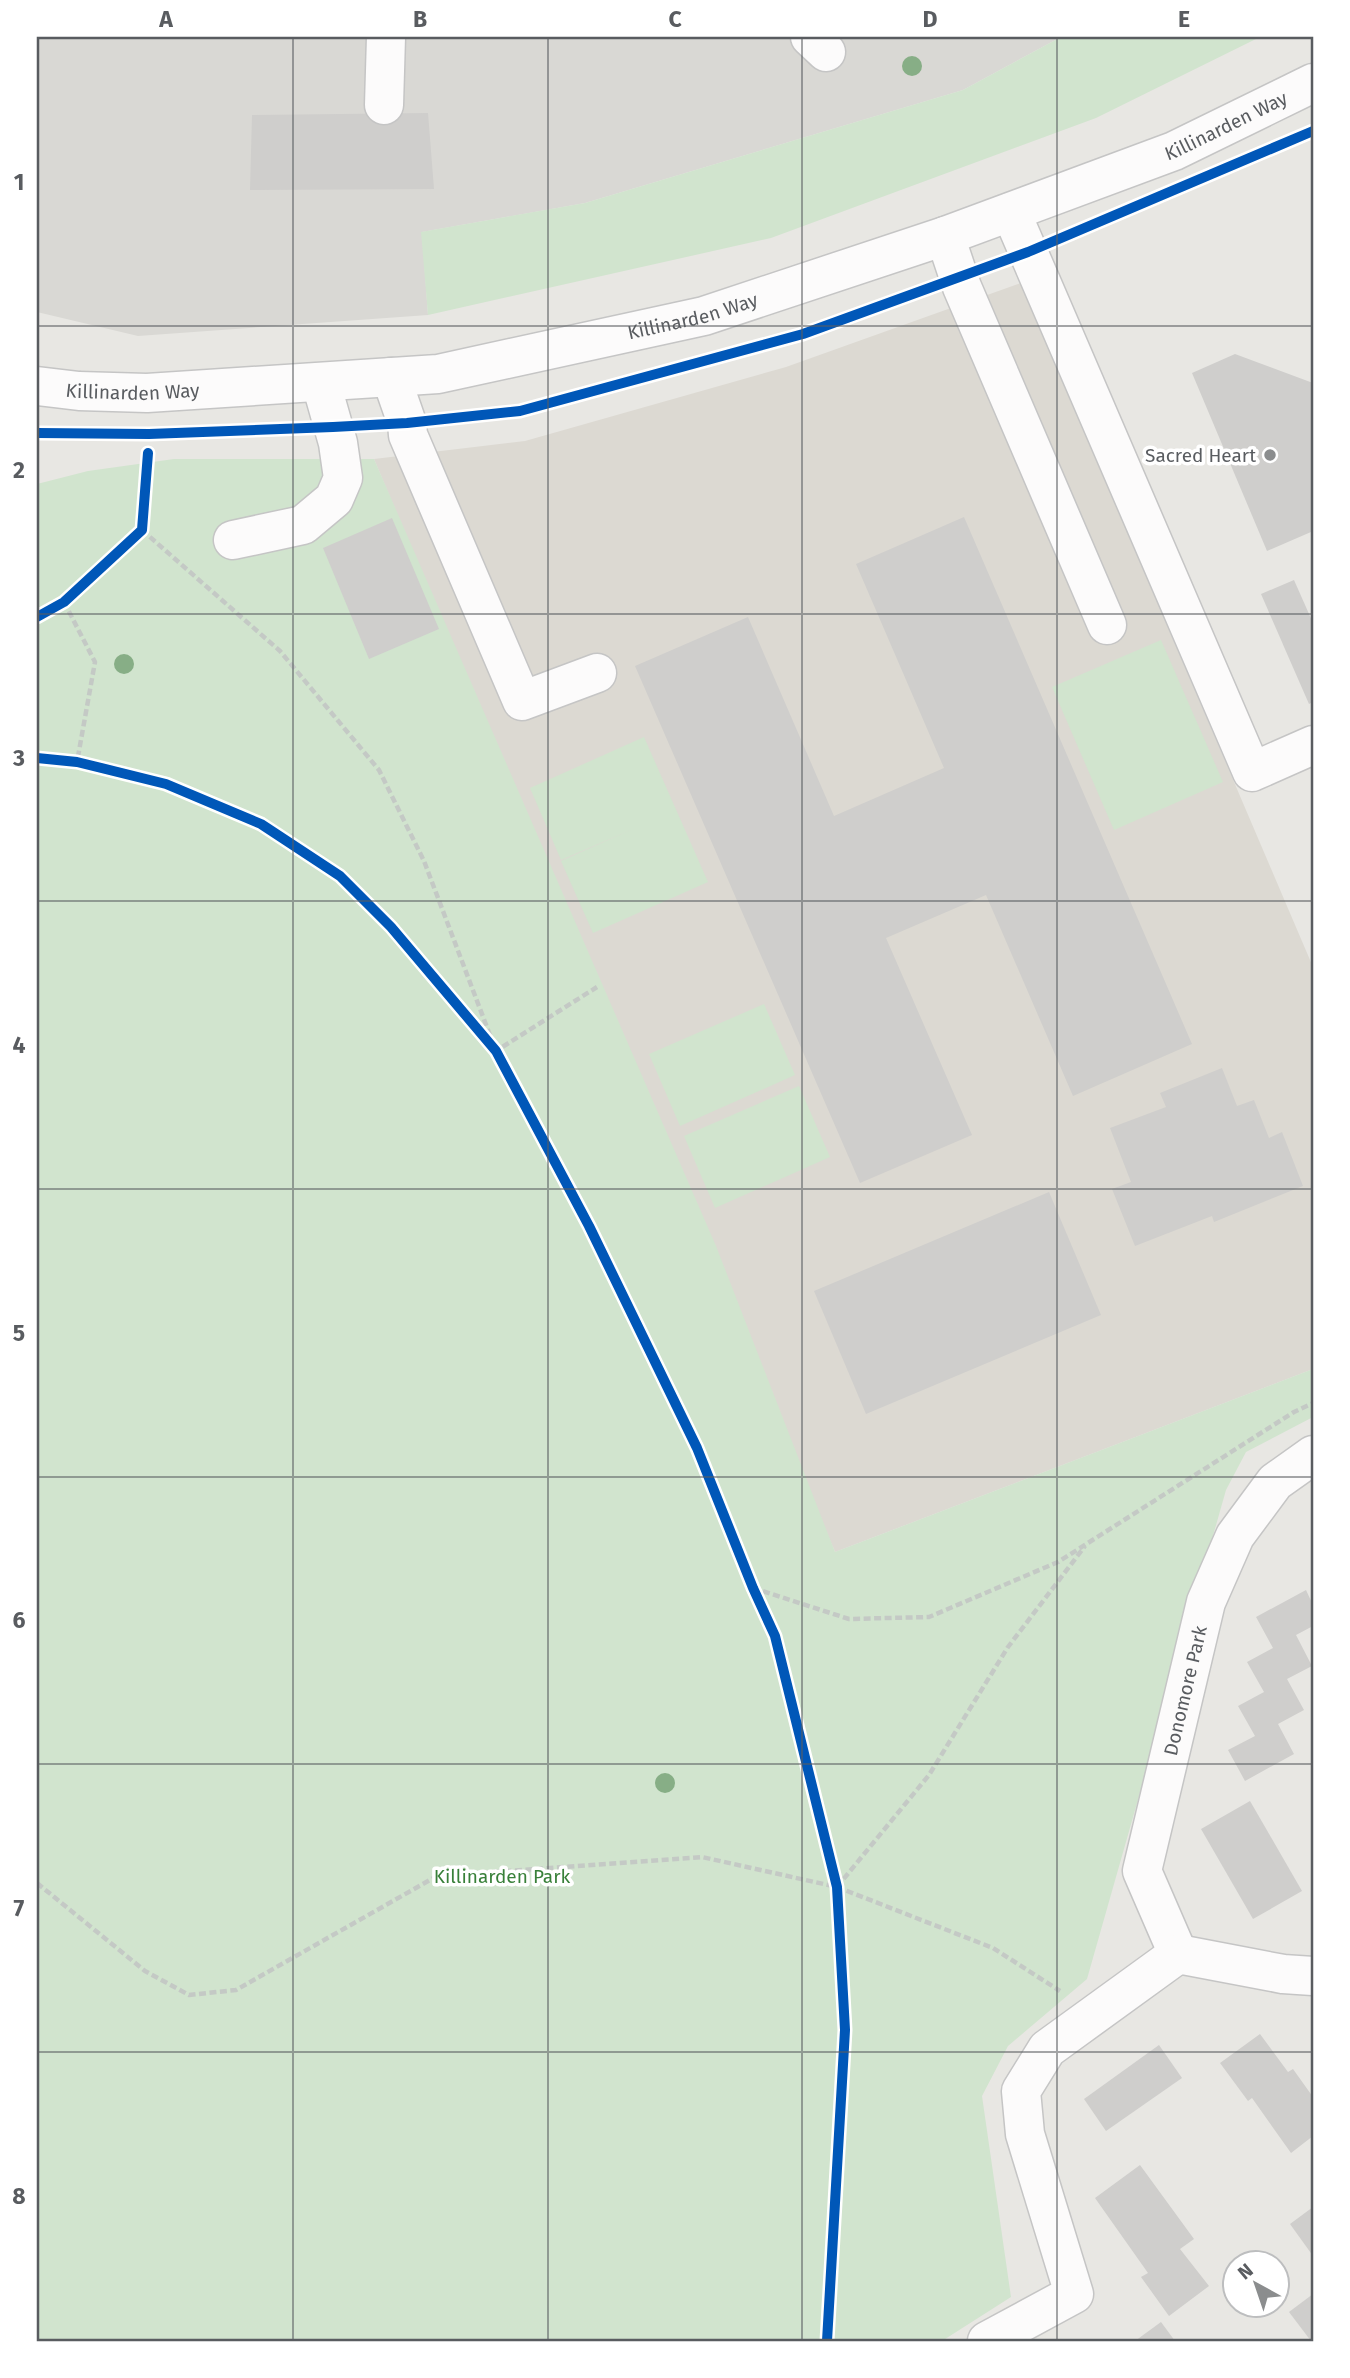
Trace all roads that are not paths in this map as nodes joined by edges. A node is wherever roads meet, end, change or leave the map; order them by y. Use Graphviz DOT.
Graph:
graph roads {
  1 [pos="386,37"];
  2 [pos="1311,89"];
  3 [pos="384,105"];
  4 [pos="1011,212"];
  5 [pos="945,236"];
  6 [pos="391,377"];
  7 [pos="321,383"];
  8 [pos="37,386"];
  9 [pos="233,540"];
  10 [pos="1107,625"];
  11 [pos="597,673"];
  12 [pos="1313,745"];
  13 [pos="1313,1455"];
  14 [pos="1178,1954"];
  15 [pos="1313,1976"];
  16 [pos="987,2341"];
  1 -- 3 [label="street"];
  2 -- 4 [label="street, Killinarden Way"];
  4 -- 5 [label="street, Killinarden Way"];
  4 -- 12 [label="street"];
  5 -- 6 [label="street, Killinarden Way"];
  5 -- 10 [label="street"];
  6 -- 7 [label="street, Killinarden Way"];
  6 -- 11 [label="street"];
  7 -- 8 [label="street, Killinarden Way"];
  7 -- 9 [label="street"];
  13 -- 14 [label="street, Donomore Park"];
  14 -- 15 [label="street"];
  14 -- 16 [label="street"];
}
